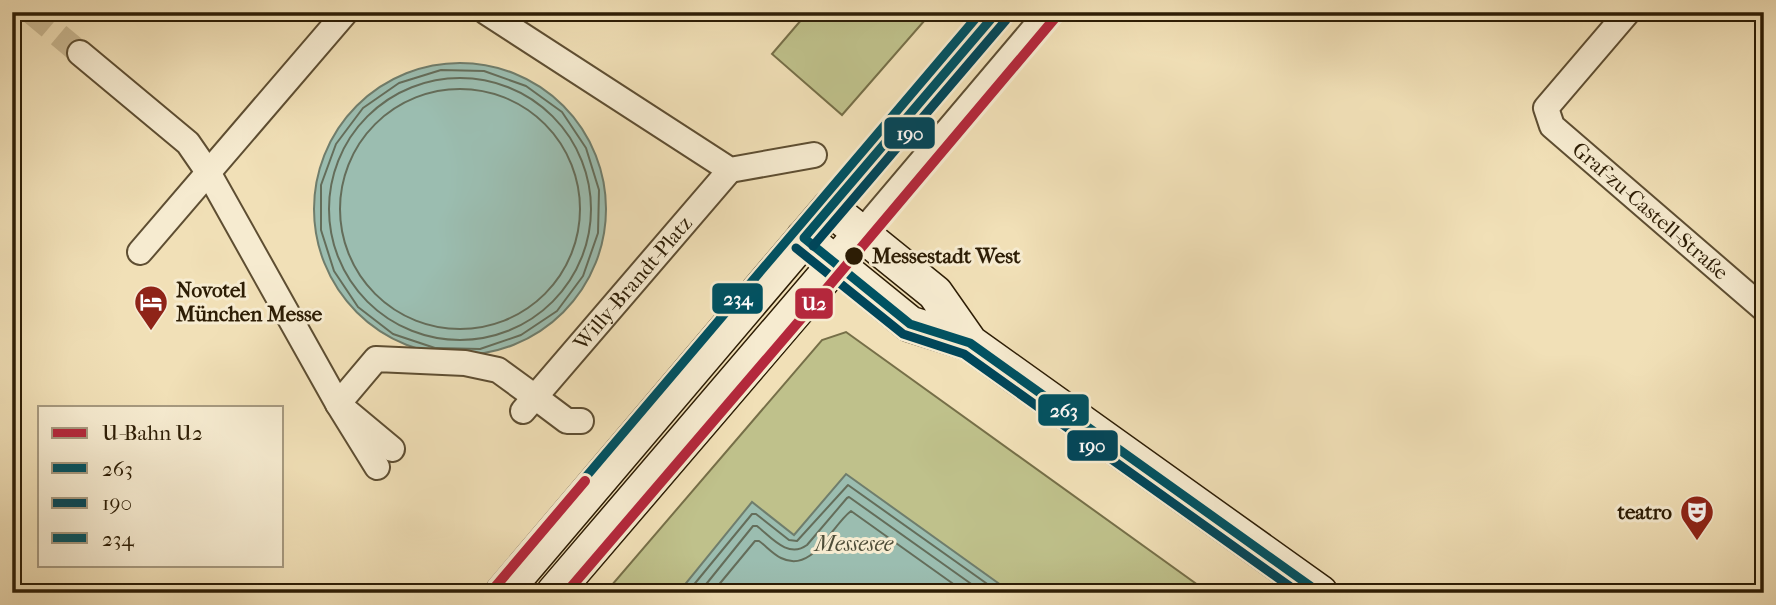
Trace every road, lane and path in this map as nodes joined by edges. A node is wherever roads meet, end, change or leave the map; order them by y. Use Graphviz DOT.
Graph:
graph roads {
  1 [pos="346,12"];
  2 [pos="486,12"];
  3 [pos="997,12"];
  4 [pos="1048,12"];
  5 [pos="1628,12"];
  6 [pos="80,53"];
  7 [pos="814,155"];
  8 [pos="730,170"];
  9 [pos="208,172"];
  10 [pos="830,208"];
  11 [pos="861,233"];
  12 [pos="804,238"];
  13 [pos="140,252"];
  14 [pos="836,263"];
  15 [pos="1764,309"];
  16 [pos="970,343"];
  17 [pos="338,404"];
  18 [pos="528,404"];
  19 [pos="581,421"];
  20 [pos="385,458"];
  21 [pos="503,593"];
  22 [pos="554,593"];
  23 [pos="1320,593"];
  1 -- 9 [label="street"];
  2 -- 8 [label="street"];
  3 -- 10 [label="street"];
  4 -- 11 [label="street"];
  5 -- 15 [label="street, Graf-zu-Castell-Straße"];
  6 -- 9 [label="street"];
  7 -- 8 [label="street"];
  8 -- 18 [label="street, Willy-Brandt-Platz"];
  9 -- 13 [label="street"];
  9 -- 17 [label="street"];
  10 -- 11 [label="main road"];
  10 -- 12 [label="main road"];
  11 -- 14 [label="main road"];
  11 -- 16 [label="main road"];
  12 -- 14 [label="main road"];
  12 -- 21 [label="main road"];
  14 -- 16 [label="main road"];
  14 -- 22 [label="main road"];
  16 -- 23 [label="main road"];
  17 -- 18 [label="street"];
  17 -- 20 [label="street"];
  18 -- 19 [label="street"];
}
